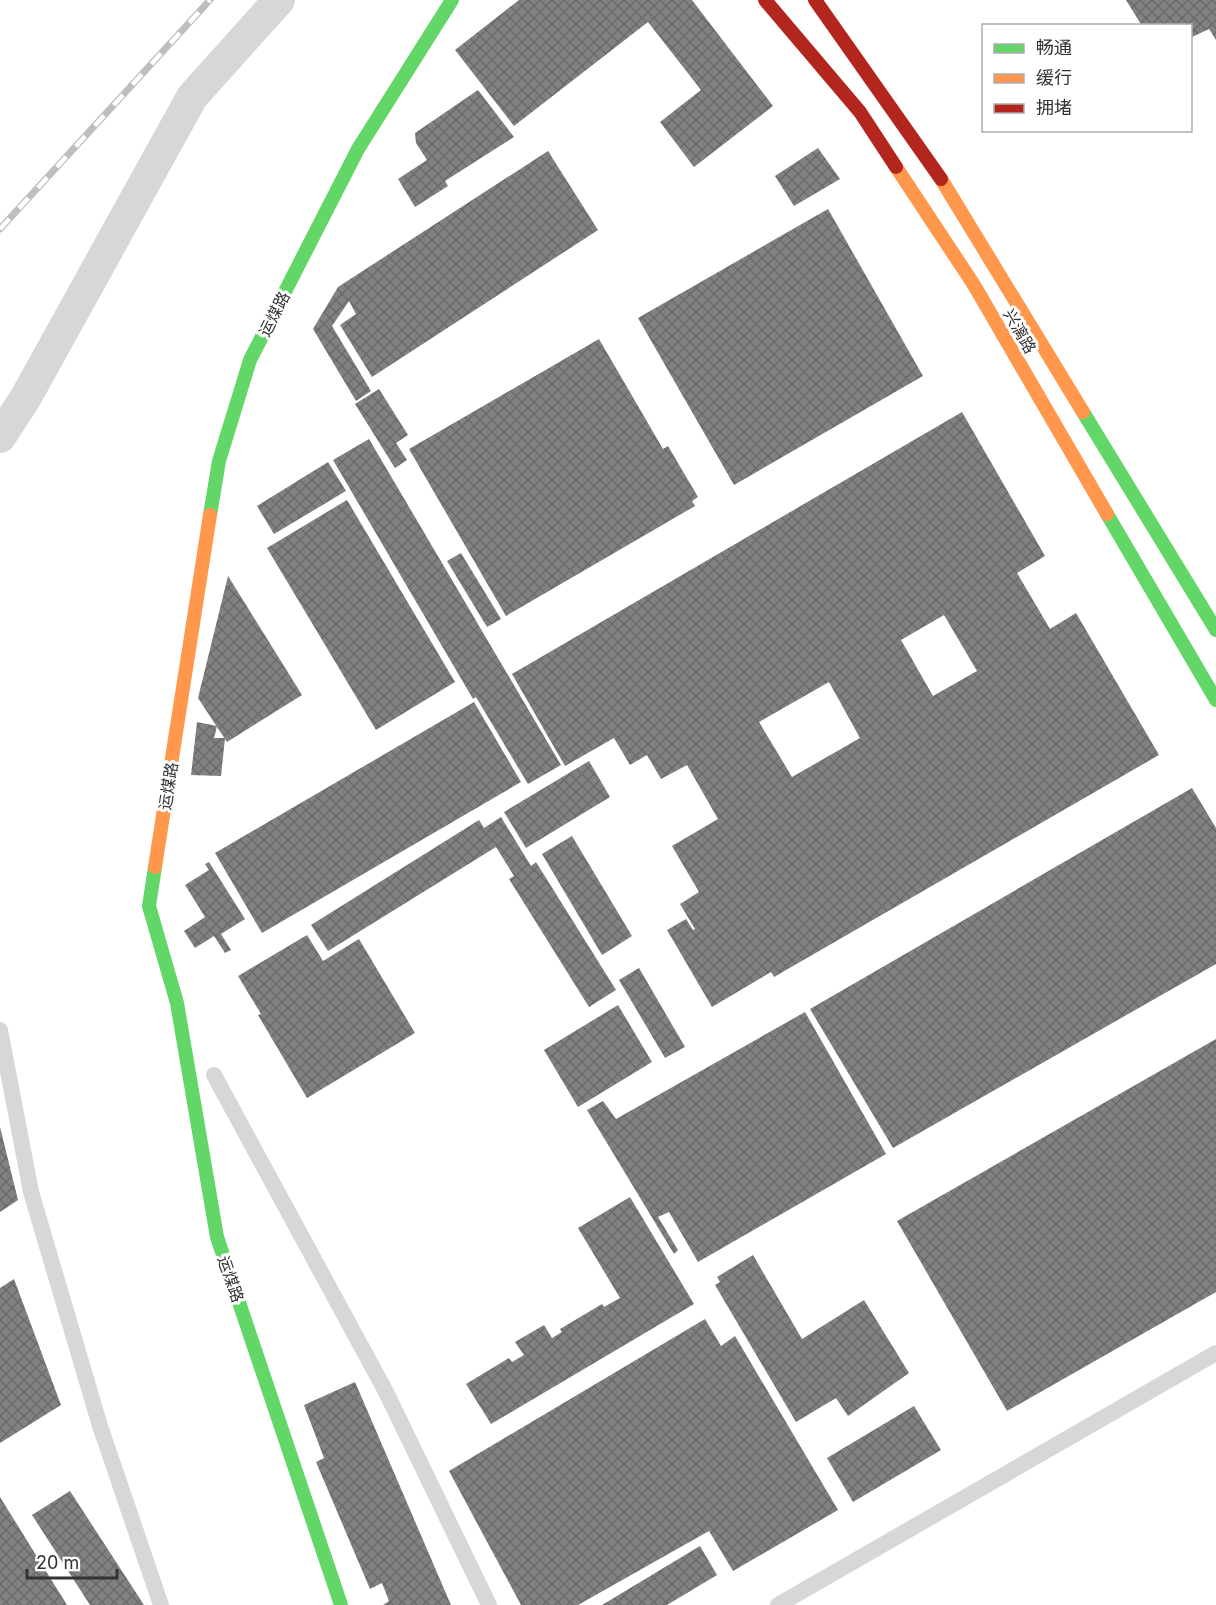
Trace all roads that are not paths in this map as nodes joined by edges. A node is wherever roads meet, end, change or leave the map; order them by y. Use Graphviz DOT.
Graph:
graph roads {
  1 [pos="279,0"];
  2 [pos="452,0"];
  3 [pos="752,0"];
  4 [pos="765,0"];
  5 [pos="815,0"];
  6 [pos="792,33"];
  7 [pos="0,437"];
  8 [pos="1216,630"];
  9 [pos="1216,700"];
  10 [pos="0,1030"];
  11 [pos="214,1075"];
  12 [pos="1216,1353"];
  13 [pos="160,1605"];
  14 [pos="341,1605"];
  15 [pos="489,1605"];
  16 [pos="778,1605"];
  1 -- 7 [label="street"];
  2 -- 14 [label="street, 运煤路"];
  3 -- 6 [label="street"];
  4 -- 6 [label="street, 兴漓路"];
  5 -- 8 [label="street, 兴漓路"];
  6 -- 9 [label="street, 兴漓路"];
  10 -- 13 [label="lane"];
  11 -- 15 [label="lane"];
  12 -- 16 [label="lane"];
}
